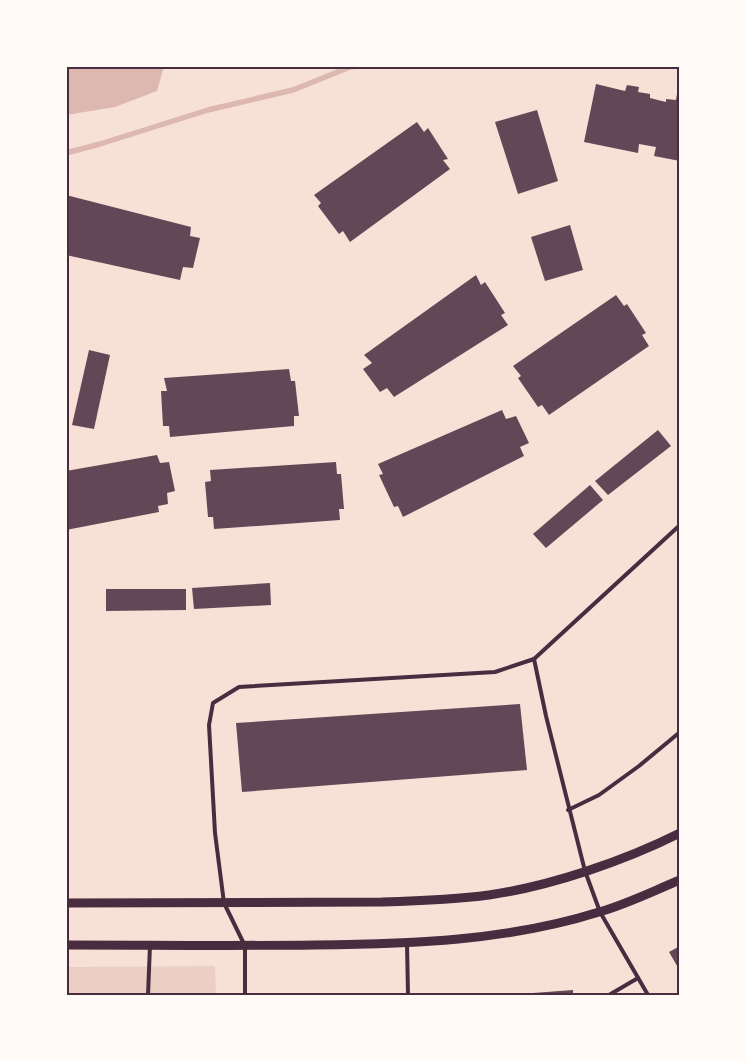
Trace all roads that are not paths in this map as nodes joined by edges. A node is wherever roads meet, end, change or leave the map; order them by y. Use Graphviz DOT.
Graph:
graph roads {
  1 [pos="680,525"];
  2 [pos="534,659"];
  3 [pos="680,732"];
  4 [pos="568,810"];
  5 [pos="680,833"];
  6 [pos="584,871"];
  7 [pos="680,880"];
  8 [pos="66,903"];
  9 [pos="224,903"];
  10 [pos="600,912"];
  11 [pos="407,944"];
  12 [pos="66,945"];
  13 [pos="150,945"];
  14 [pos="245,946"];
  15 [pos="638,978"];
  16 [pos="148,995"];
  17 [pos="245,995"];
  18 [pos="408,995"];
  19 [pos="609,995"];
  20 [pos="648,995"];
  1 -- 2 [label="lane"];
  2 -- 4 [label="lane"];
  2 -- 9 [label="lane"];
  3 -- 4 [label="lane"];
  4 -- 6 [label="lane"];
  5 -- 6 [label="street"];
  6 -- 9 [label="street"];
  6 -- 10 [label="lane"];
  7 -- 10 [label="street"];
  8 -- 9 [label="street"];
  9 -- 14 [label="lane"];
  10 -- 11 [label="street"];
  10 -- 15 [label="lane"];
  11 -- 14 [label="street"];
  11 -- 18 [label="lane"];
  12 -- 13 [label="street"];
  13 -- 14 [label="street"];
  13 -- 16 [label="lane"];
  14 -- 17 [label="lane"];
  15 -- 19 [label="lane"];
  15 -- 20 [label="lane"];
}
